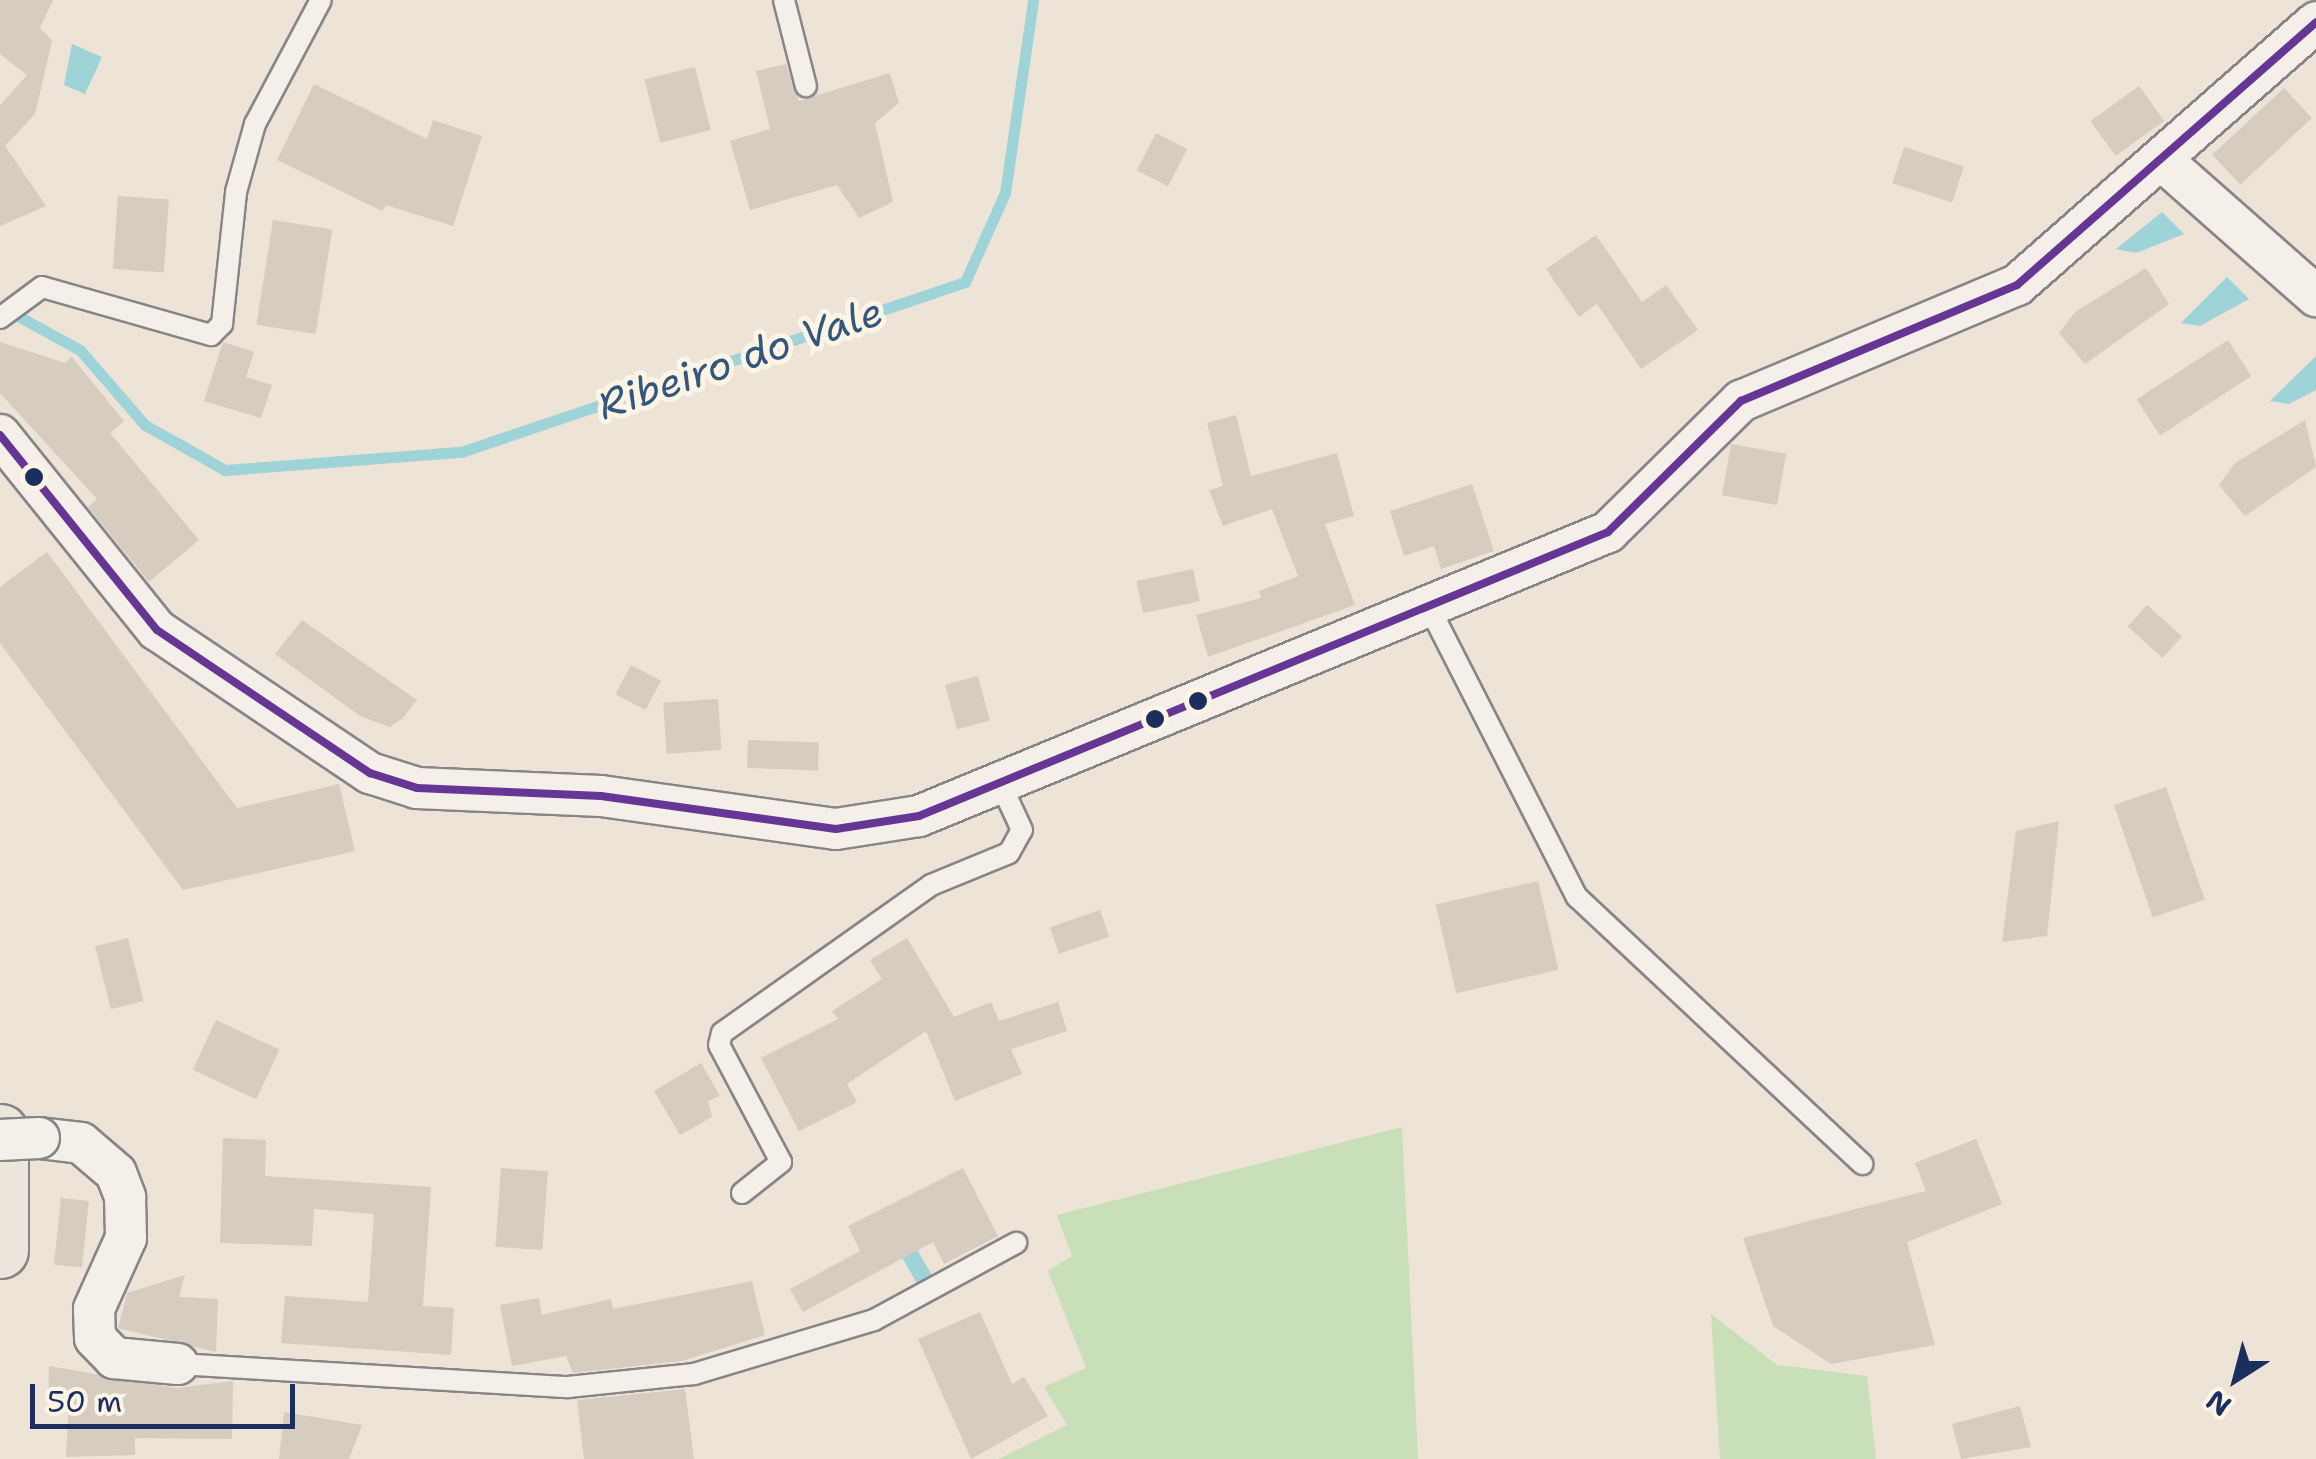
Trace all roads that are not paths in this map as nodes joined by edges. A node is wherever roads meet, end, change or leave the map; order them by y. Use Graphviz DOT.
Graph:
graph roads {
  1 [pos="321,0"];
  2 [pos="784,0"];
  3 [pos="2316,22"];
  4 [pos="806,86"];
  5 [pos="2164,162"];
  6 [pos="2316,296"];
  7 [pos="0,318"];
  8 [pos="0,435"];
  9 [pos="1428,604"];
  10 [pos="1002,787"];
  11 [pos="13,1137"];
  12 [pos="1862,1164"];
  13 [pos="742,1194"];
  14 [pos="1016,1243"];
  15 [pos="0,1250"];
  16 [pos="178,1364"];
  1 -- 7 [label="lane"];
  2 -- 4 [label="lane"];
  3 -- 5 [label="street"];
  5 -- 6 [label="street"];
  5 -- 9 [label="street"];
  8 -- 10 [label="street"];
  9 -- 10 [label="street"];
  9 -- 12 [label="lane"];
  10 -- 13 [label="lane"];
  11 -- 15 [label="highway"];
  11 -- 16 [label="street"];
  14 -- 16 [label="lane"];
}
